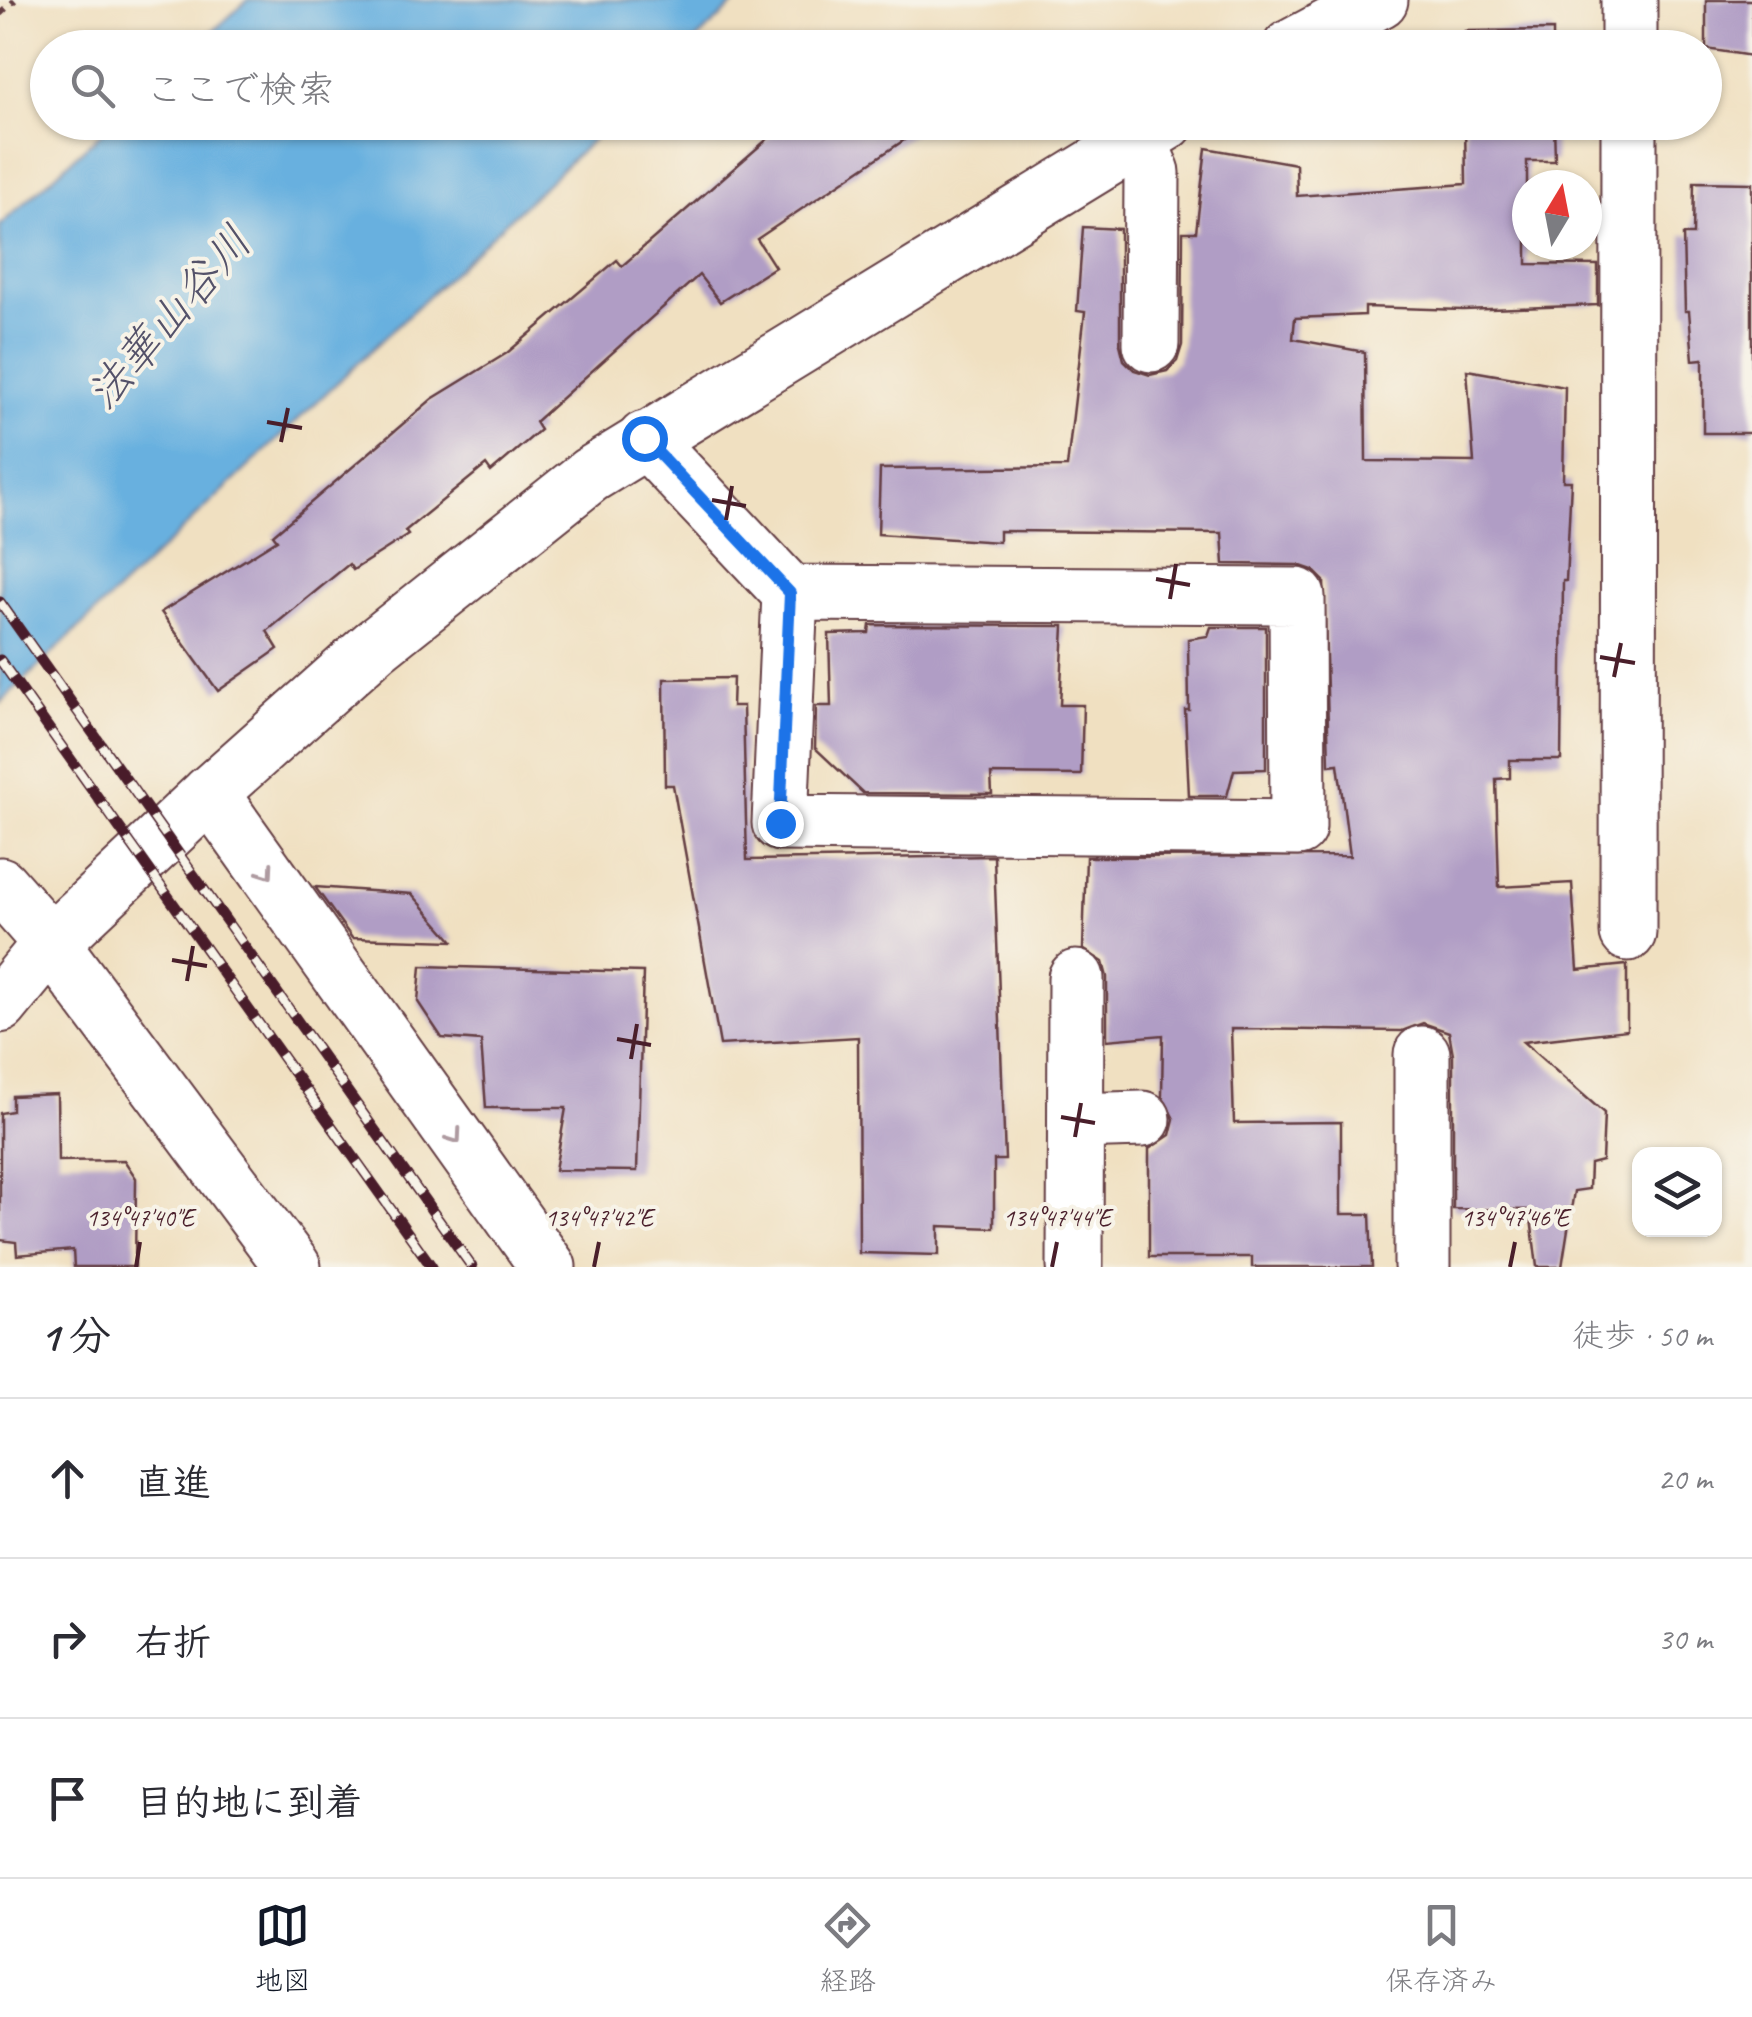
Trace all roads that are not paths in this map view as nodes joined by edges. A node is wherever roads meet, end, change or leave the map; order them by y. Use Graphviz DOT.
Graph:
graph roads {
  1 [pos="1380,0"];
  2 [pos="1629,0"];
  3 [pos="1324,30"];
  4 [pos="1629,30"];
  5 [pos="1138,140"];
  6 [pos="1153,140"];
  7 [pos="1629,140"];
  8 [pos="1151,344"];
  9 [pos="644,438"];
  10 [pos="790,593"];
  11 [pos="210,793"];
  12 [pos="0,885"];
  13 [pos="1628,933"];
  14 [pos="51,944"];
  15 [pos="1076,978"];
  16 [pos="0,1005"];
  17 [pos="1422,1054"];
  18 [pos="1143,1119"];
  19 [pos="1076,1121"];
  20 [pos="294,1267"];
  21 [pos="548,1267"];
  22 [pos="1075,1267"];
  23 [pos="1422,1267"];
  1 -- 3 [label="street"];
  2 -- 4 [label="street"];
  5 -- 9 [label="street"];
  6 -- 8 [label="street"];
  7 -- 13 [label="street"];
  9 -- 10 [label="street"];
  9 -- 11 [label="street"];
  10 -- 10 [label="street"];
  11 -- 14 [label="street"];
  11 -- 21 [label="street, one-way"];
  12 -- 14 [label="street"];
  14 -- 16 [label="street"];
  14 -- 20 [label="street"];
  15 -- 19 [label="street"];
  17 -- 23 [label="street"];
  18 -- 19 [label="street"];
  19 -- 22 [label="street"];
}
